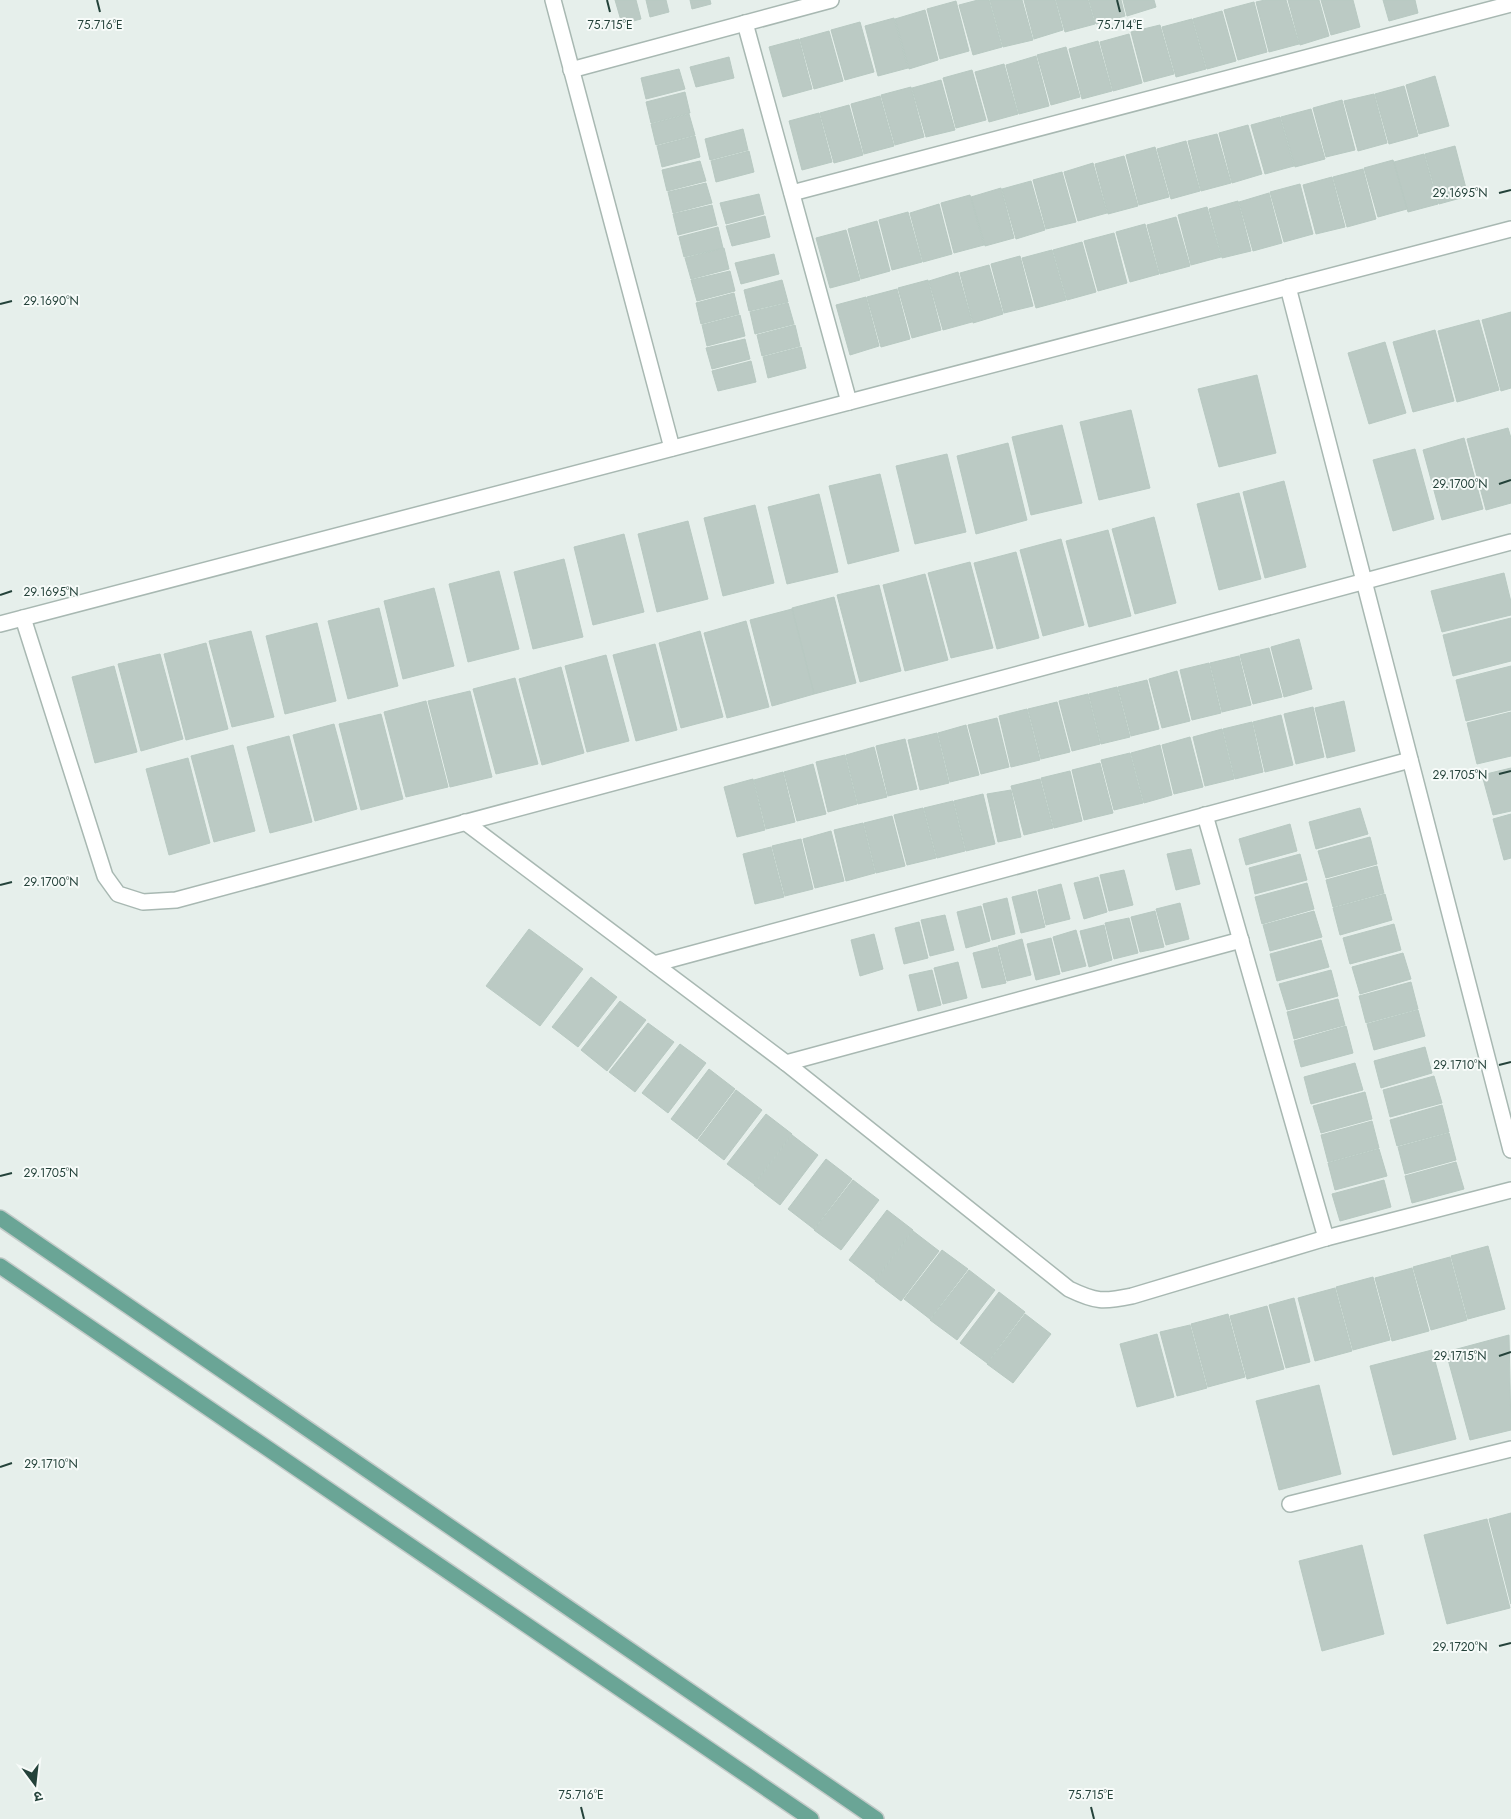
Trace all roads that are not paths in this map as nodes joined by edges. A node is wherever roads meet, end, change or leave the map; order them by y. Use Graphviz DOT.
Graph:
graph roads {
  1 [pos="553,0"];
  2 [pos="831,0"];
  3 [pos="1511,4"];
  4 [pos="745,23"];
  5 [pos="571,70"];
  6 [pos="792,192"];
  7 [pos="1511,229"];
  8 [pos="1288,287"];
  9 [pos="849,402"];
  10 [pos="672,448"];
  11 [pos="1511,542"];
  12 [pos="1364,582"];
  13 [pos="24,618"];
  14 [pos="0,624"];
  15 [pos="1410,760"];
  16 [pos="1205,815"];
  17 [pos="465,822"];
  18 [pos="1241,940"];
  19 [pos="654,964"];
  20 [pos="786,1063"];
  21 [pos="1511,1150"];
  22 [pos="1511,1190"];
  23 [pos="0,1218"];
  24 [pos="1326,1238"];
  25 [pos="0,1266"];
  26 [pos="1511,1449"];
  27 [pos="1290,1504"];
  28 [pos="811,1819"];
  29 [pos="876,1819"];
  1 -- 5 [label="street"];
  2 -- 4 [label="street"];
  3 -- 6 [label="street"];
  4 -- 5 [label="street"];
  4 -- 6 [label="street"];
  5 -- 10 [label="street"];
  6 -- 9 [label="street"];
  7 -- 8 [label="street"];
  8 -- 9 [label="street"];
  8 -- 12 [label="street"];
  9 -- 10 [label="street"];
  10 -- 13 [label="street"];
  11 -- 12 [label="street"];
  12 -- 15 [label="street"];
  12 -- 17 [label="street"];
  13 -- 14 [label="street"];
  13 -- 17 [label="street"];
  15 -- 16 [label="street"];
  15 -- 21 [label="street"];
  16 -- 18 [label="street"];
  16 -- 19 [label="street"];
  17 -- 19 [label="street"];
  18 -- 20 [label="street"];
  18 -- 24 [label="street"];
  19 -- 20 [label="street"];
  20 -- 24 [label="street"];
  22 -- 24 [label="street"];
  23 -- 29 [label="main road"];
  25 -- 28 [label="main road"];
  26 -- 27 [label="street"];
}
